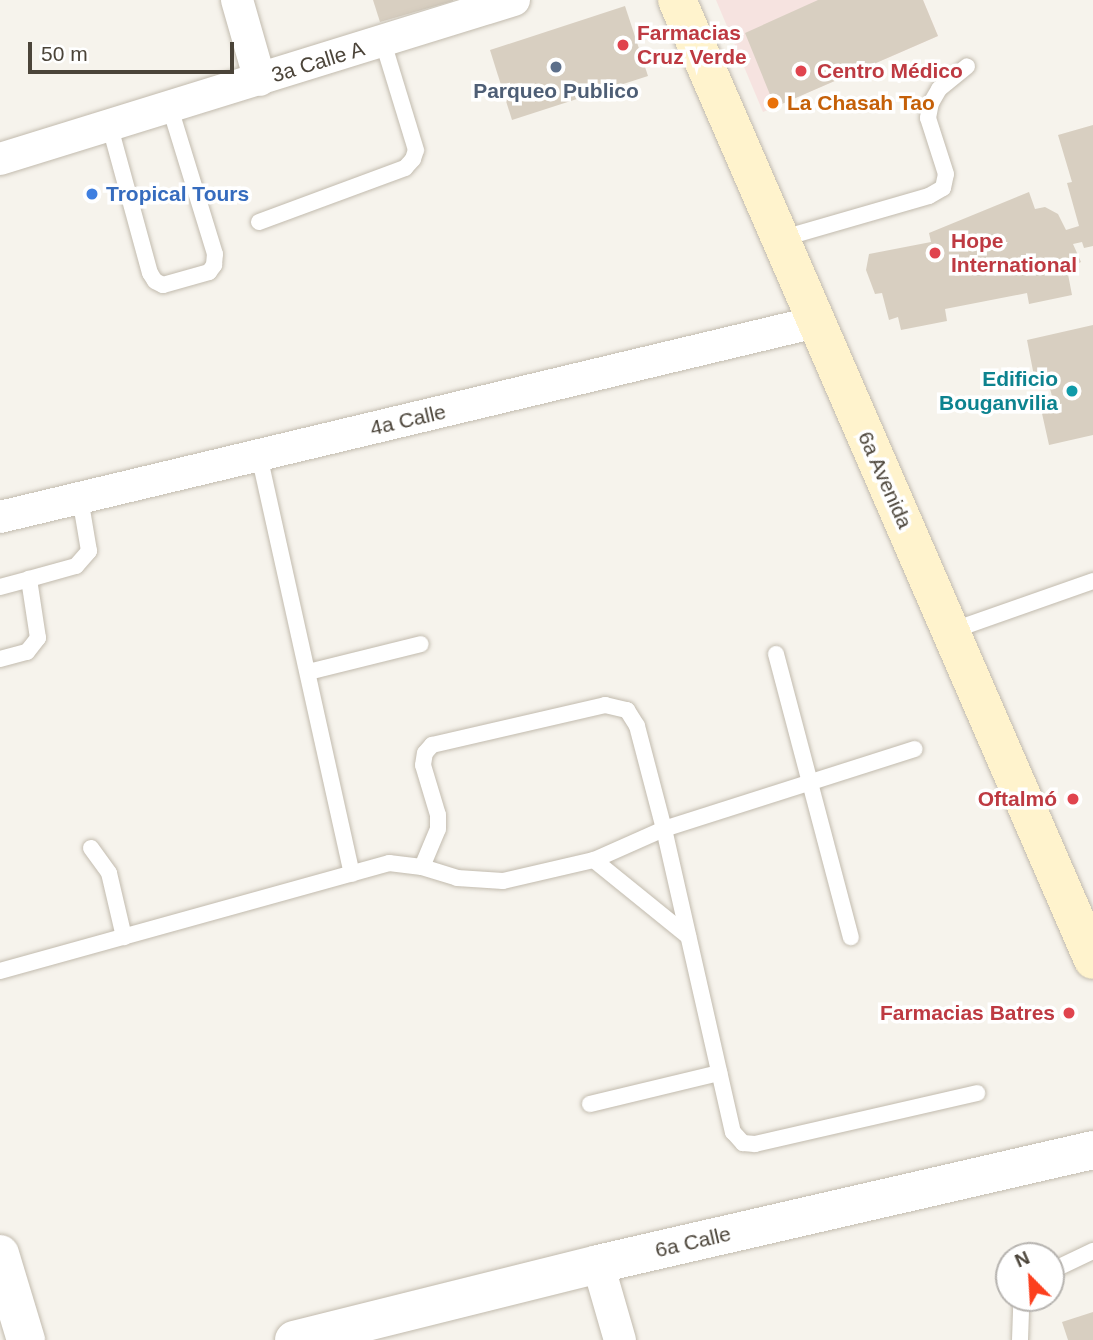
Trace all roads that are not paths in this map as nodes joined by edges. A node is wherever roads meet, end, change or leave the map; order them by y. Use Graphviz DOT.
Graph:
graph roads {
  1 [pos="237,0"];
  2 [pos="514,0"];
  3 [pos="677,0"];
  4 [pos="383,42"];
  5 [pos="967,66"];
  6 [pos="260,79"];
  7 [pos="170,108"];
  8 [pos="110,127"];
  9 [pos="0,159"];
  10 [pos="259,222"];
  11 [pos="780,240"];
  12 [pos="816,322"];
  13 [pos="259,455"];
  14 [pos="80,498"];
  15 [pos="0,517"];
  16 [pos="29,579"];
  17 [pos="1093,581"];
  18 [pos="0,587"];
  19 [pos="951,631"];
  20 [pos="421,644"];
  21 [pos="776,654"];
  22 [pos="0,659"];
  23 [pos="308,672"];
  24 [pos="915,749"];
  25 [pos="810,783"];
  26 [pos="664,829"];
  27 [pos="91,848"];
  28 [pos="594,860"];
  29 [pos="422,867"];
  30 [pos="352,874"];
  31 [pos="688,936"];
  32 [pos="124,937"];
  33 [pos="851,937"];
  34 [pos="1093,960"];
  35 [pos="0,971"];
  36 [pos="719,1073"];
  37 [pos="977,1093"];
  38 [pos="590,1104"];
  39 [pos="1093,1150"];
  40 [pos="1093,1251"];
  41 [pos="0,1254"];
  42 [pos="598,1264"];
  43 [pos="1065,1264"];
  44 [pos="1021,1312"];
  45 [pos="26,1340"];
  46 [pos="294,1340"];
  47 [pos="620,1340"];
  48 [pos="1020,1340"];
  1 -- 6 [label="street"];
  2 -- 4 [label="street, 3a Calle A"];
  3 -- 11 [label="main road, 6a Avenida"];
  4 -- 6 [label="street, 3a Calle A"];
  4 -- 10 [label="lane"];
  5 -- 11 [label="lane"];
  6 -- 7 [label="street, 3a Calle A"];
  7 -- 8 [label="street, 3a Calle A"];
  7 -- 8 [label="lane"];
  8 -- 9 [label="street, 3a Calle A"];
  11 -- 12 [label="main road, 6a Avenida"];
  12 -- 13 [label="street, 4a Calle"];
  12 -- 19 [label="main road, 6a Avenida"];
  13 -- 14 [label="street, 4a Calle"];
  13 -- 23 [label="lane"];
  14 -- 15 [label="street, 4a Calle"];
  14 -- 16 [label="lane"];
  16 -- 18 [label="lane"];
  16 -- 22 [label="lane"];
  17 -- 19 [label="lane"];
  19 -- 34 [label="main road, 6a Avenida"];
  20 -- 23 [label="lane"];
  21 -- 25 [label="lane"];
  23 -- 30 [label="lane"];
  24 -- 25 [label="lane"];
  25 -- 26 [label="lane"];
  25 -- 33 [label="lane"];
  26 -- 28 [label="lane"];
  26 -- 29 [label="lane"];
  26 -- 31 [label="lane"];
  27 -- 32 [label="lane"];
  28 -- 29 [label="lane"];
  28 -- 31 [label="lane"];
  29 -- 30 [label="lane"];
  30 -- 32 [label="lane"];
  31 -- 36 [label="lane"];
  32 -- 35 [label="lane"];
  36 -- 37 [label="lane"];
  36 -- 38 [label="lane"];
  39 -- 42 [label="street, 6a Calle"];
  40 -- 43 [label="lane"];
  41 -- 45 [label="street"];
  42 -- 46 [label="street, 6a Calle"];
  42 -- 47 [label="street"];
  44 -- 48 [label="lane"];
}
